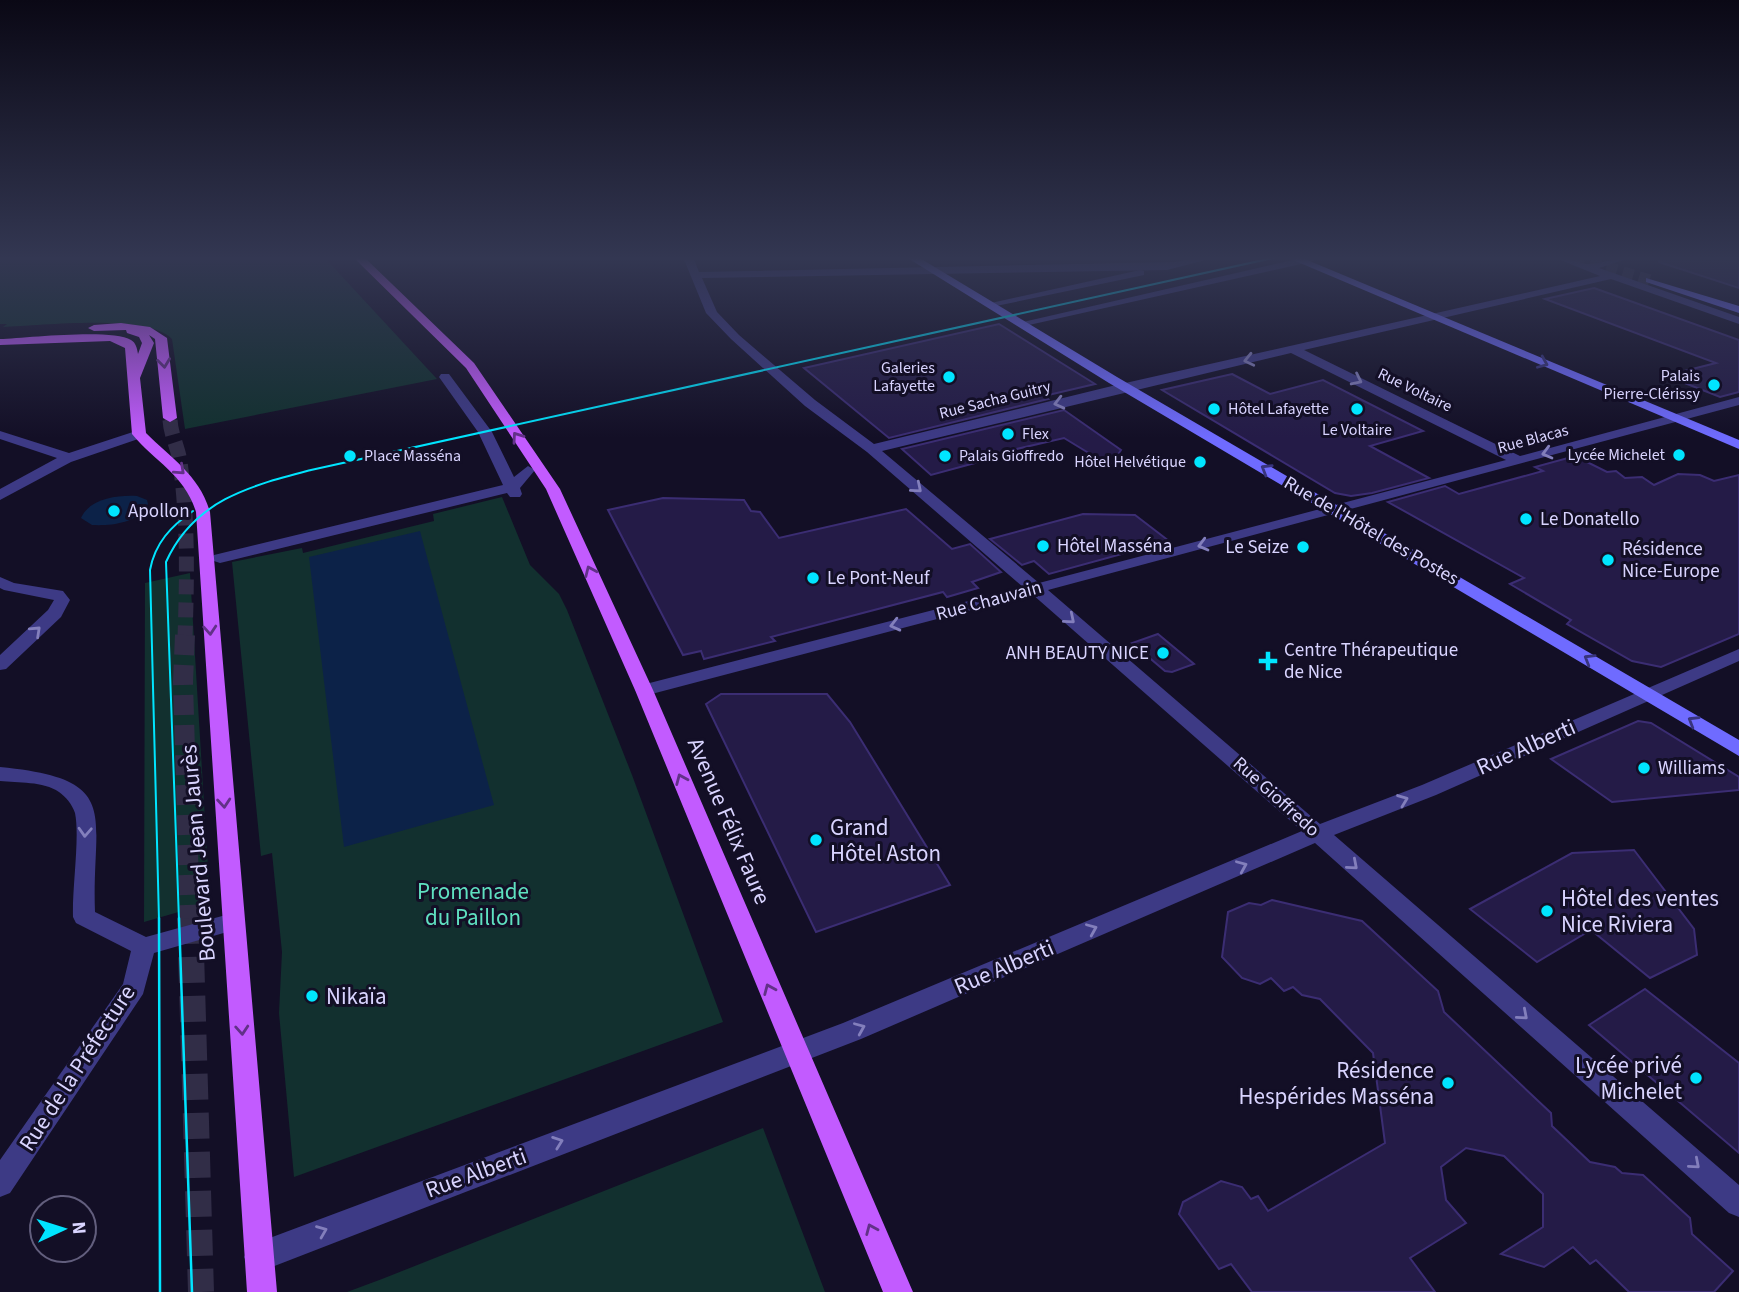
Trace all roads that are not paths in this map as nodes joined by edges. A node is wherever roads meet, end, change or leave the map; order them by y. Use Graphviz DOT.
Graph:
graph roads {
  1 [pos="420,317"];
  2 [pos="716,317"];
  3 [pos="1016,317"];
  4 [pos="1053,317"];
  5 [pos="1434,317"];
  6 [pos="1435,317"];
  7 [pos="1029,323"];
  8 [pos="96,328"];
  9 [pos="4,332"];
  10 [pos="0,342"];
  11 [pos="1295,350"];
  12 [pos="445,377"];
  13 [pos="133,380"];
  14 [pos="1126,387"];
  15 [pos="1739,401"];
  16 [pos="170,418"];
  17 [pos="1675,419"];
  18 [pos="139,434"];
  19 [pos="0,435"];
  20 [pos="1739,445"];
  21 [pos="872,449"];
  22 [pos="68,457"];
  23 [pos="1519,461"];
  24 [pos="528,470"];
  25 [pos="514,490"];
  26 [pos="0,496"];
  27 [pos="1335,510"];
  28 [pos="220,558"];
  29 [pos="0,582"];
  30 [pos="1033,589"];
  31 [pos="1739,654"];
  32 [pos="0,665"];
  33 [pos="644,690"];
  34 [pos="1647,694"];
  35 [pos="1739,749"];
  36 [pos="0,774"];
  37 [pos="1317,834"];
  38 [pos="233,922"];
  39 [pos="144,947"];
  40 [pos="796,1052"];
  41 [pos="0,1184"];
  42 [pos="1739,1203"];
  43 [pos="259,1257"];
  44 [pos="262,1292"];
  45 [pos="898,1292"];
  33 -- 1 [label="main road, Avenue Félix Faure, one-way"];
  2 -- 21 [label="street, Rue Gioffredo"];
  3 -- 14 [label="street, Rue de l'Hôtel des Postes"];
  4 -- 7 [label="street"];
  5 -- 11 [label="street, Rue Sacha Guitry"];
  6 -- 17 [label="street, one-way"];
  8 -- 9 [label="main road"];
  8 -- 13 [label="main road"];
  8 -- 16 [label="main road, one-way"];
  10 -- 13 [label="main road"];
  11 -- 14 [label="street, Rue Sacha Guitry, one-way"];
  11 -- 23 [label="street, Rue Voltaire, one-way"];
  12 -- 25 [label="street"];
  13 -- 18 [label="main road"];
  14 -- 21 [label="street, Rue Sacha Guitry, one-way"];
  27 -- 14 [label="street, Rue de l'Hôtel des Postes, one-way"];
  15 -- 17 [label="street, Rue Blacas"];
  17 -- 20 [label="street"];
  17 -- 23 [label="street, Rue Blacas, one-way"];
  18 -- 22 [label="street"];
  18 -- 38 [label="main road, Boulevard Jean Jaurès, one-way"];
  19 -- 22 [label="street"];
  21 -- 30 [label="street, Rue Gioffredo, one-way"];
  22 -- 26 [label="street"];
  23 -- 27 [label="street, Rue Blacas"];
  24 -- 25 [label="street"];
  25 -- 28 [label="street"];
  27 -- 30 [label="street, Rue Chauvain, one-way"];
  34 -- 27 [label="street, Rue de l'Hôtel des Postes, one-way"];
  32 -- 29 [label="street, one-way"];
  30 -- 33 [label="street, Rue Chauvain, one-way"];
  30 -- 37 [label="street, Rue Gioffredo, one-way"];
  31 -- 34 [label="street, Rue Alberti"];
  40 -- 33 [label="main road, Avenue Félix Faure, one-way"];
  35 -- 34 [label="street, Rue de l'Hôtel des Postes, one-way"];
  37 -- 34 [label="street, Rue Alberti, one-way"];
  36 -- 39 [label="street, one-way"];
  40 -- 37 [label="street, Rue Alberti, one-way"];
  37 -- 42 [label="street, Rue Gioffredo, one-way"];
  38 -- 39 [label="street"];
  38 -- 43 [label="main road, Boulevard Jean Jaurès, one-way"];
  39 -- 41 [label="street, Rue de la Préfecture"];
  43 -- 40 [label="street, Rue Alberti, one-way"];
  45 -- 40 [label="main road, Avenue Félix Faure, one-way"];
  43 -- 44 [label="main road, Boulevard Jean Jaurès"];
}
